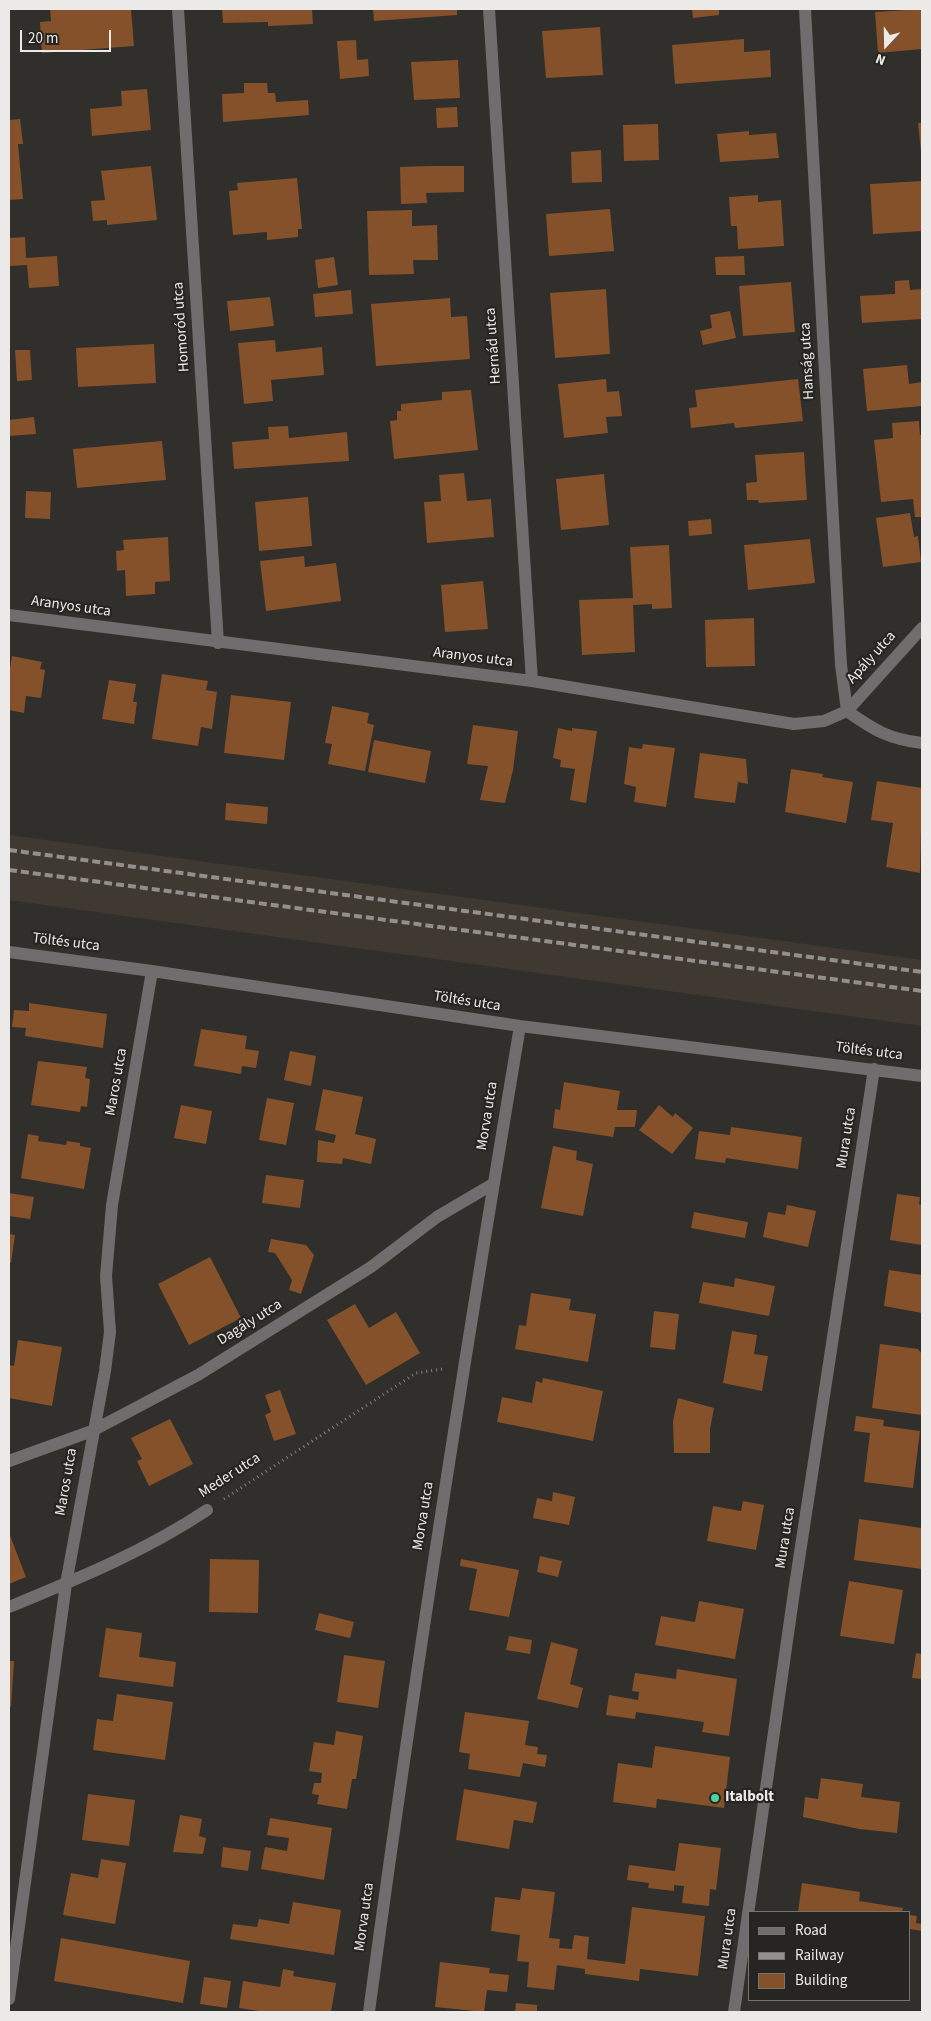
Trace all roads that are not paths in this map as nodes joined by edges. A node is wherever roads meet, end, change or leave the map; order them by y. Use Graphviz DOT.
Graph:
graph roads {
  1 [pos="178,9"];
  2 [pos="489,9"];
  3 [pos="805,9"];
  4 [pos="9,615"];
  5 [pos="922,628"];
  6 [pos="218,643"];
  7 [pos="532,682"];
  8 [pos="847,711"];
  9 [pos="922,743"];
  10 [pos="9,952"];
  11 [pos="152,971"];
  12 [pos="520,1026"];
  13 [pos="874,1069"];
  14 [pos="922,1076"];
  15 [pos="493,1184"];
  16 [pos="92,1431"];
  17 [pos="9,1461"];
  18 [pos="207,1510"];
  19 [pos="66,1584"];
  20 [pos="9,1607"];
  21 [pos="748,1911"];
  22 [pos="748,1914"];
  23 [pos="9,1999"];
  24 [pos="369,2012"];
  25 [pos="734,2012"];
  1 -- 6 [label="street, Homoród utca"];
  2 -- 7 [label="street, Hernád utca"];
  3 -- 8 [label="street, Hanság utca"];
  4 -- 6 [label="street, Aranyos utca"];
  5 -- 8 [label="street, Apály utca"];
  6 -- 7 [label="street, Aranyos utca"];
  7 -- 8 [label="street, Aranyos utca"];
  8 -- 9 [label="street"];
  10 -- 11 [label="street, Töltés utca"];
  11 -- 12 [label="street, Töltés utca"];
  11 -- 16 [label="street, Maros utca"];
  12 -- 13 [label="street, Töltés utca"];
  12 -- 15 [label="street, Morva utca"];
  13 -- 14 [label="street, Töltés utca"];
  13 -- 21 [label="street, Mura utca"];
  15 -- 16 [label="street, Dagály utca"];
  15 -- 24 [label="street, Morva utca"];
  16 -- 17 [label="street, Dagály utca"];
  16 -- 19 [label="street, Maros utca"];
  18 -- 19 [label="street, Meder utca"];
  19 -- 20 [label="street, Meder utca"];
  19 -- 23 [label="street, Maros utca"];
  22 -- 25 [label="street, Mura utca"];
}
